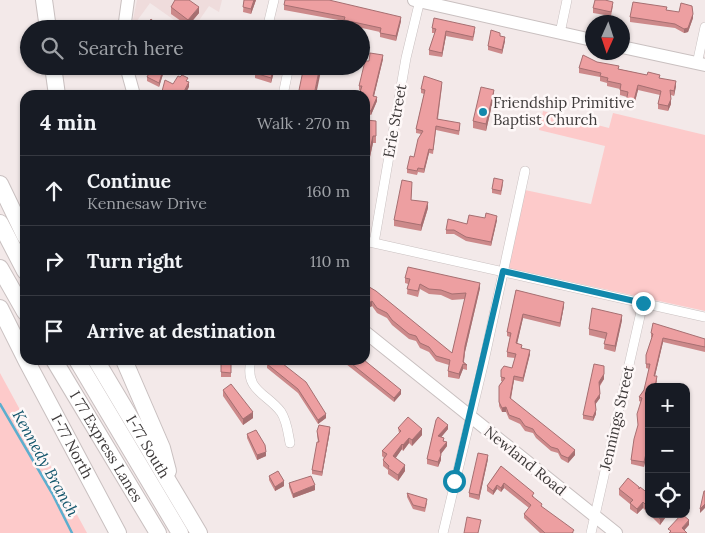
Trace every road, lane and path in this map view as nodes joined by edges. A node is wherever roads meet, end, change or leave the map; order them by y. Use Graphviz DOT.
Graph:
graph roads {
  1 [pos="44,0"];
  2 [pos="128,0"];
  3 [pos="274,0"];
  4 [pos="418,0"];
  5 [pos="567,0"];
  6 [pos="47,20"];
  7 [pos="125,20"];
  8 [pos="269,20"];
  9 [pos="705,27"];
  10 [pos="560,33"];
  11 [pos="585,38"];
  12 [pos="630,49"];
  13 [pos="701,65"];
  14 [pos="54,75"];
  15 [pos="128,75"];
  16 [pos="287,75"];
  17 [pos="56,90"];
  18 [pos="133,90"];
  19 [pos="284,90"];
  20 [pos="525,171"];
  21 [pos="0,184"];
  22 [pos="0,223"];
  23 [pos="20,226"];
  24 [pos="370,242"];
  25 [pos="20,261"];
  26 [pos="0,268"];
  27 [pos="503,271"];
  28 [pos="20,303"];
  29 [pos="643,303"];
  30 [pos="0,308"];
  31 [pos="705,317"];
  32 [pos="0,318"];
  33 [pos="370,336"];
  34 [pos="20,347"];
  35 [pos="20,349"];
  36 [pos="29,365"];
  37 [pos="57,365"];
  38 [pos="80,365"];
  39 [pos="99,365"];
  40 [pos="126,365"];
  41 [pos="250,365"];
  42 [pos="470,417"];
  43 [pos="290,443"];
  44 [pos="173,490"];
  45 [pos="594,516"];
  46 [pos="118,533"];
  47 [pos="158,533"];
  48 [pos="180,533"];
  49 [pos="199,533"];
  50 [pos="443,533"];
  51 [pos="591,533"];
  52 [pos="616,533"];
  1 -- 6 [label="highway"];
  2 -- 7 [label="street"];
  3 -- 8 [label="street"];
  4 -- 10 [label="street"];
  4 -- 24 [label="street, Erie Street"];
  5 -- 10 [label="street"];
  9 -- 13 [label="street"];
  10 -- 11 [label="street"];
  12 -- 13 [label="street"];
  14 -- 17 [label="highway"];
  15 -- 18 [label="street"];
  16 -- 19 [label="street"];
  20 -- 27 [label="street"];
  21 -- 23 [label="highway"];
  22 -- 25 [label="highway"];
  24 -- 27 [label="street"];
  26 -- 28 [label="highway"];
  27 -- 29 [label="street"];
  27 -- 42 [label="street"];
  29 -- 31 [label="street"];
  29 -- 45 [label="street, Jennings Street"];
  30 -- 34 [label="highway, I-77 North"];
  32 -- 35 [label="highway"];
  33 -- 42 [label="street, Newland Road"];
  36 -- 46 [label="highway, I-77 North"];
  37 -- 47 [label="highway, I 77 Express Lanes"];
  38 -- 48 [label="highway, I 77 Express Lanes"];
  39 -- 44 [label="highway, I-77 South"];
  40 -- 44 [label="highway"];
  41 -- 43 [label="street"];
  42 -- 45 [label="street, Newland Road"];
  42 -- 50 [label="street"];
  44 -- 49 [label="highway, I-77 South"];
  45 -- 51 [label="street, Jennings Street"];
  45 -- 52 [label="street, Newland Road"];
}
